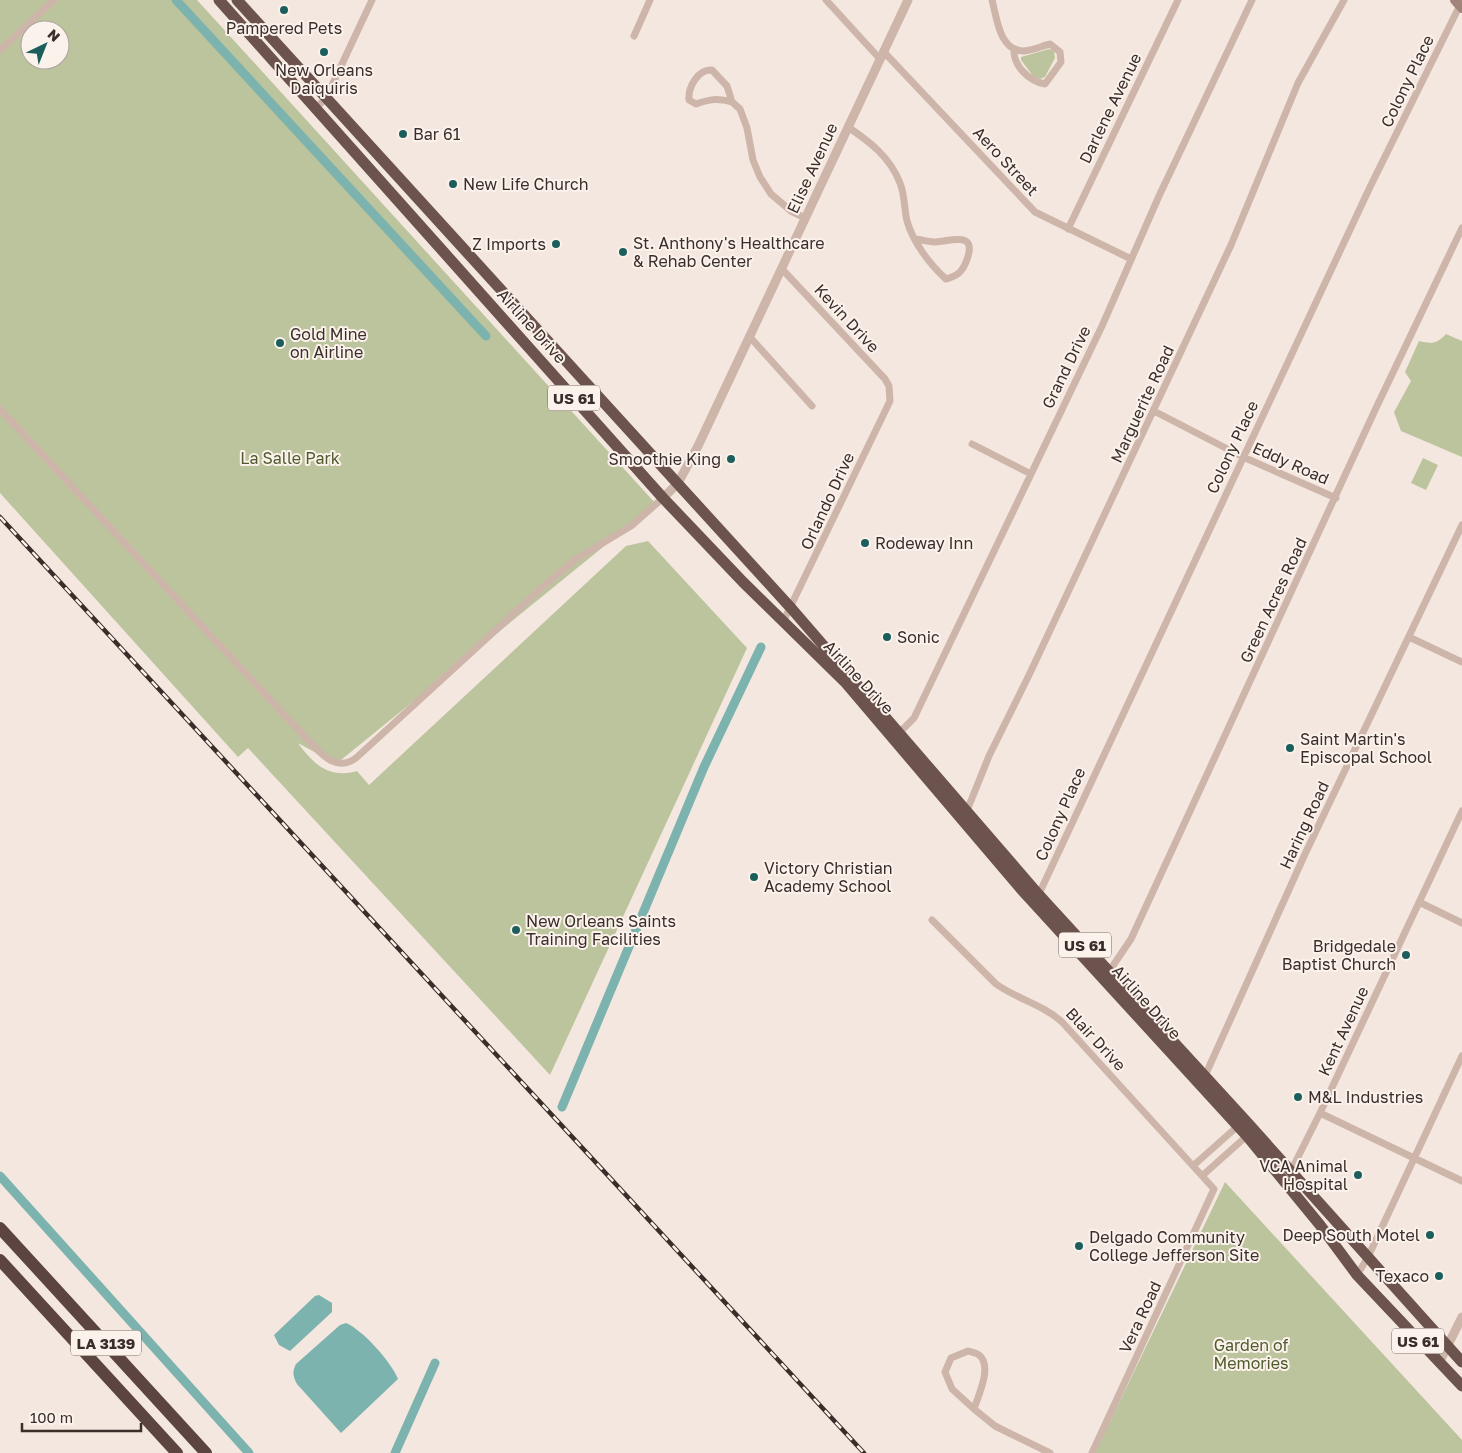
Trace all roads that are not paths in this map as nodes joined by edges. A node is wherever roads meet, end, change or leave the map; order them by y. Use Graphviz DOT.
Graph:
graph roads {
  1 [pos="54,0"];
  2 [pos="219,0"];
  3 [pos="236,0"];
  4 [pos="372,0"];
  5 [pos="650,0"];
  6 [pos="826,0"];
  7 [pos="908,0"];
  8 [pos="992,0"];
  9 [pos="1178,0"];
  10 [pos="1252,0"];
  11 [pos="1344,0"];
  12 [pos="1459,4"];
  13 [pos="634,36"];
  14 [pos="1014,49"];
  15 [pos="0,50"];
  16 [pos="882,55"];
  17 [pos="326,98"];
  18 [pos="732,102"];
  19 [pos="316,108"];
  20 [pos="848,127"];
  21 [pos="805,218"];
  22 [pos="1462,228"];
  23 [pos="1068,229"];
  24 [pos="916,239"];
  25 [pos="1131,259"];
  26 [pos="782,268"];
  27 [pos="532,325"];
  28 [pos="518,335"];
  29 [pos="749,336"];
  30 [pos="889,389"];
  31 [pos="812,406"];
  32 [pos="0,409"];
  33 [pos="1154,411"];
  34 [pos="972,444"];
  35 [pos="1243,457"];
  36 [pos="1029,473"];
  37 [pos="678,483"];
  38 [pos="663,498"];
  39 [pos="1336,498"];
  40 [pos="1462,525"];
  41 [pos="791,608"];
  42 [pos="783,622"];
  43 [pos="1409,637"];
  44 [pos="1462,662"];
  45 [pos="896,736"];
  46 [pos="1462,810"];
  47 [pos="964,815"];
  48 [pos="1035,898"];
  49 [pos="1419,902"];
  50 [pos="932,920"];
  51 [pos="1462,923"];
  52 [pos="1106,975"];
  53 [pos="1462,1056"];
  54 [pos="1202,1080"];
  55 [pos="1320,1113"];
  56 [pos="1241,1123"];
  57 [pos="1250,1132"];
  58 [pos="1414,1158"];
  59 [pos="1194,1165"];
  60 [pos="1203,1175"];
  61 [pos="1288,1175"];
  62 [pos="1462,1181"];
  63 [pos="3,1231"];
  64 [pos="1368,1257"];
  65 [pos="0,1260"];
  66 [pos="1357,1275"];
  67 [pos="1462,1317"];
  68 [pos="1448,1347"];
  69 [pos="1462,1362"];
  70 [pos="1439,1363"];
  71 [pos="1461,1383"];
  72 [pos="974,1409"];
  73 [pos="177,1453"];
  74 [pos="206,1453"];
  75 [pos="1050,1453"];
  76 [pos="1092,1453"];
  1 -- 15 [label="street"];
  2 -- 19 [label="highway, Airline Drive / US 61"];
  3 -- 17 [label="highway, Airline Drive / US 61"];
  4 -- 17 [label="street"];
  5 -- 13 [label="street"];
  6 -- 16 [label="street, Aero Street"];
  7 -- 16 [label="street, Elise Avenue"];
  8 -- 14 [label="street"];
  9 -- 23 [label="street, Darlene Avenue"];
  10 -- 25 [label="street, Grand Drive"];
  11 -- 33 [label="street, Marguerite Road"];
  12 -- 35 [label="street, Colony Place"];
  14 -- 14 [label="street"];
  16 -- 20 [label="street, Elise Avenue"];
  16 -- 23 [label="street, Aero Street"];
  17 -- 19 [label="street"];
  17 -- 27 [label="highway, Airline Drive / US 61"];
  18 -- 18 [label="street"];
  18 -- 21 [label="street"];
  19 -- 28 [label="highway, Airline Drive / US 61"];
  20 -- 21 [label="street, Elise Avenue"];
  20 -- 24 [label="street"];
  21 -- 26 [label="street, Elise Avenue"];
  22 -- 39 [label="street, Green Acres Road"];
  23 -- 25 [label="street, Aero Street"];
  24 -- 24 [label="street"];
  25 -- 36 [label="street, Grand Drive"];
  26 -- 29 [label="street, Elise Avenue"];
  26 -- 30 [label="street, Kevin Drive"];
  27 -- 28 [label="highway"];
  27 -- 37 [label="highway, Airline Drive / US 61"];
  28 -- 38 [label="highway, Airline Drive / US 61"];
  29 -- 31 [label="street"];
  29 -- 37 [label="street, Elise Avenue"];
  30 -- 41 [label="street, Orlando Drive"];
  32 -- 38 [label="street"];
  33 -- 35 [label="street, Eddy Road"];
  33 -- 47 [label="street, Marguerite Road"];
  34 -- 36 [label="street"];
  35 -- 39 [label="street, Eddy Road"];
  35 -- 48 [label="street, Colony Place"];
  36 -- 45 [label="street, Grand Drive"];
  37 -- 38 [label="street, Elise Avenue"];
  37 -- 41 [label="highway, Airline Drive / US 61"];
  38 -- 42 [label="highway, Airline Drive / US 61"];
  39 -- 52 [label="street, Green Acres Road"];
  40 -- 43 [label="street, Haring Road"];
  41 -- 42 [label="street, Orlando Drive"];
  41 -- 45 [label="highway, Airline Drive / US 61"];
  42 -- 45 [label="highway, Airline Drive / US 61"];
  43 -- 44 [label="street"];
  43 -- 54 [label="street, Haring Road"];
  45 -- 47 [label="highway, Airline Drive / US 61"];
  46 -- 49 [label="street, Kent Avenue"];
  47 -- 48 [label="highway, Airline Drive / US 61"];
  48 -- 52 [label="highway, Airline Drive / US 61"];
  49 -- 51 [label="street"];
  49 -- 55 [label="street, Kent Avenue"];
  50 -- 59 [label="street, Blair Drive"];
  52 -- 54 [label="highway, Airline Drive / US 61"];
  53 -- 58 [label="street"];
  54 -- 56 [label="highway, Airline Drive / US 61"];
  55 -- 58 [label="street"];
  55 -- 61 [label="street, Kent Avenue"];
  56 -- 57 [label="highway, Airline Drive / US 61"];
  56 -- 59 [label="street"];
  57 -- 60 [label="street"];
  57 -- 61 [label="highway, Airline Drive / US 61"];
  58 -- 62 [label="street"];
  58 -- 64 [label="street"];
  59 -- 60 [label="street, Blair Drive"];
  60 -- 76 [label="street, Vera Road"];
  61 -- 64 [label="highway, Airline Drive / US 61"];
  61 -- 66 [label="highway, Airline Drive / US 61"];
  63 -- 74 [label="highway, LA 3139"];
  64 -- 66 [label="street"];
  64 -- 68 [label="highway, Airline Drive / US 61"];
  65 -- 73 [label="highway, LA 3139"];
  66 -- 70 [label="highway, Airline Drive / US 61"];
  67 -- 68 [label="street"];
  68 -- 69 [label="highway, Airline Drive / US 61"];
  68 -- 70 [label="street"];
  70 -- 71 [label="highway, Airline Drive / US 61"];
  72 -- 72 [label="street"];
  72 -- 75 [label="street"];
}
